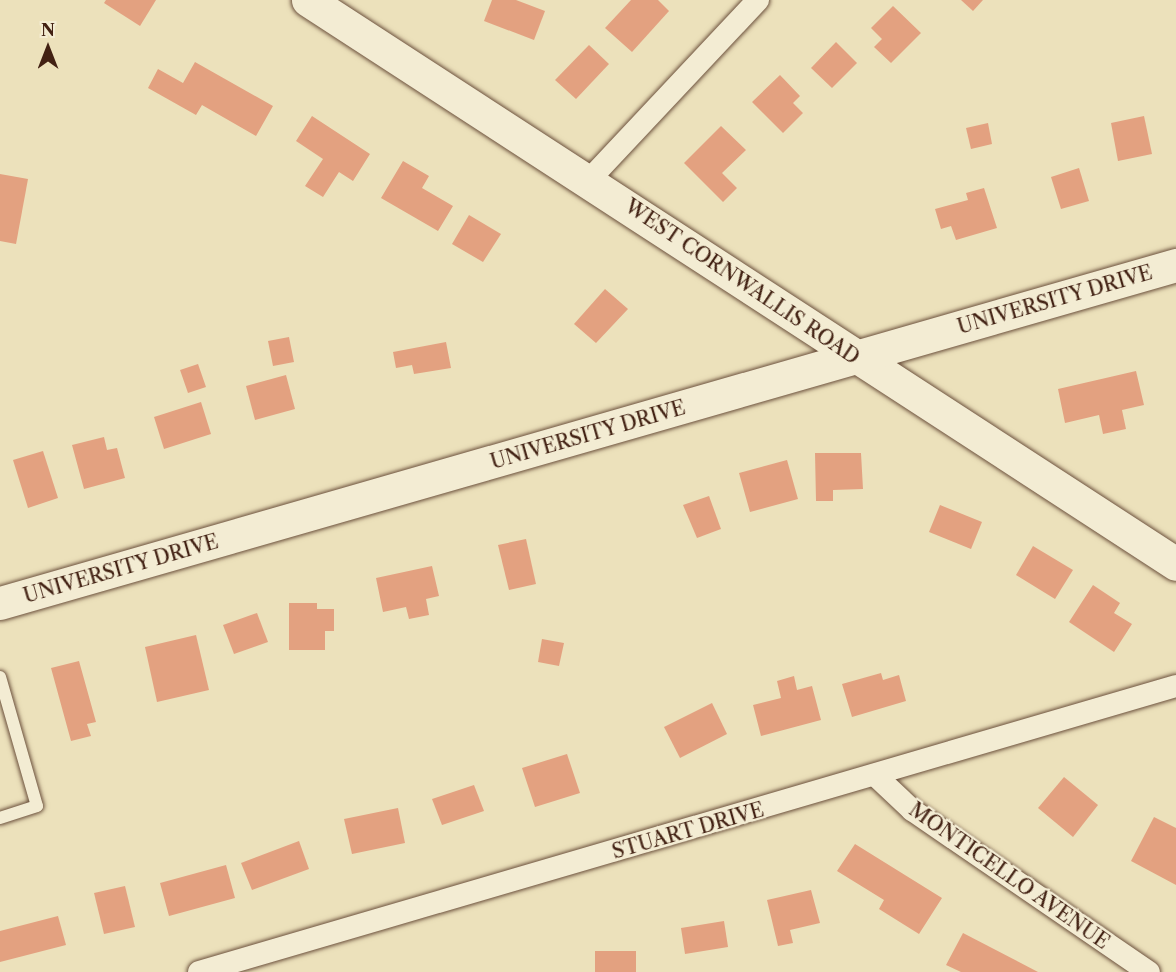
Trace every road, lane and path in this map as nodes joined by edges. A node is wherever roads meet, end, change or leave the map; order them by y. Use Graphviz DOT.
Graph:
graph roads {
  1 [pos="308,0"];
  2 [pos="758,0"];
  3 [pos="589,180"];
  4 [pos="1176,265"];
  5 [pos="857,358"];
  6 [pos="1176,564"];
  7 [pos="0,603"];
  8 [pos="0,677"];
  9 [pos="1176,686"];
  10 [pos="875,775"];
  11 [pos="0,818"];
  12 [pos="199,972"];
  13 [pos="1149,972"];
  1 -- 3 [label="street, WEST CORNWALLIS ROAD"];
  2 -- 3 [label="street"];
  3 -- 5 [label="street, WEST CORNWALLIS ROAD"];
  4 -- 5 [label="street, UNIVERSITY DRIVE"];
  5 -- 6 [label="street, WEST CORNWALLIS ROAD"];
  5 -- 7 [label="street, UNIVERSITY DRIVE"];
  8 -- 11 [label="lane"];
  9 -- 10 [label="street, STUART DRIVE"];
  10 -- 12 [label="street, STUART DRIVE"];
  10 -- 13 [label="street, MONTICELLO AVENUE"];
}
